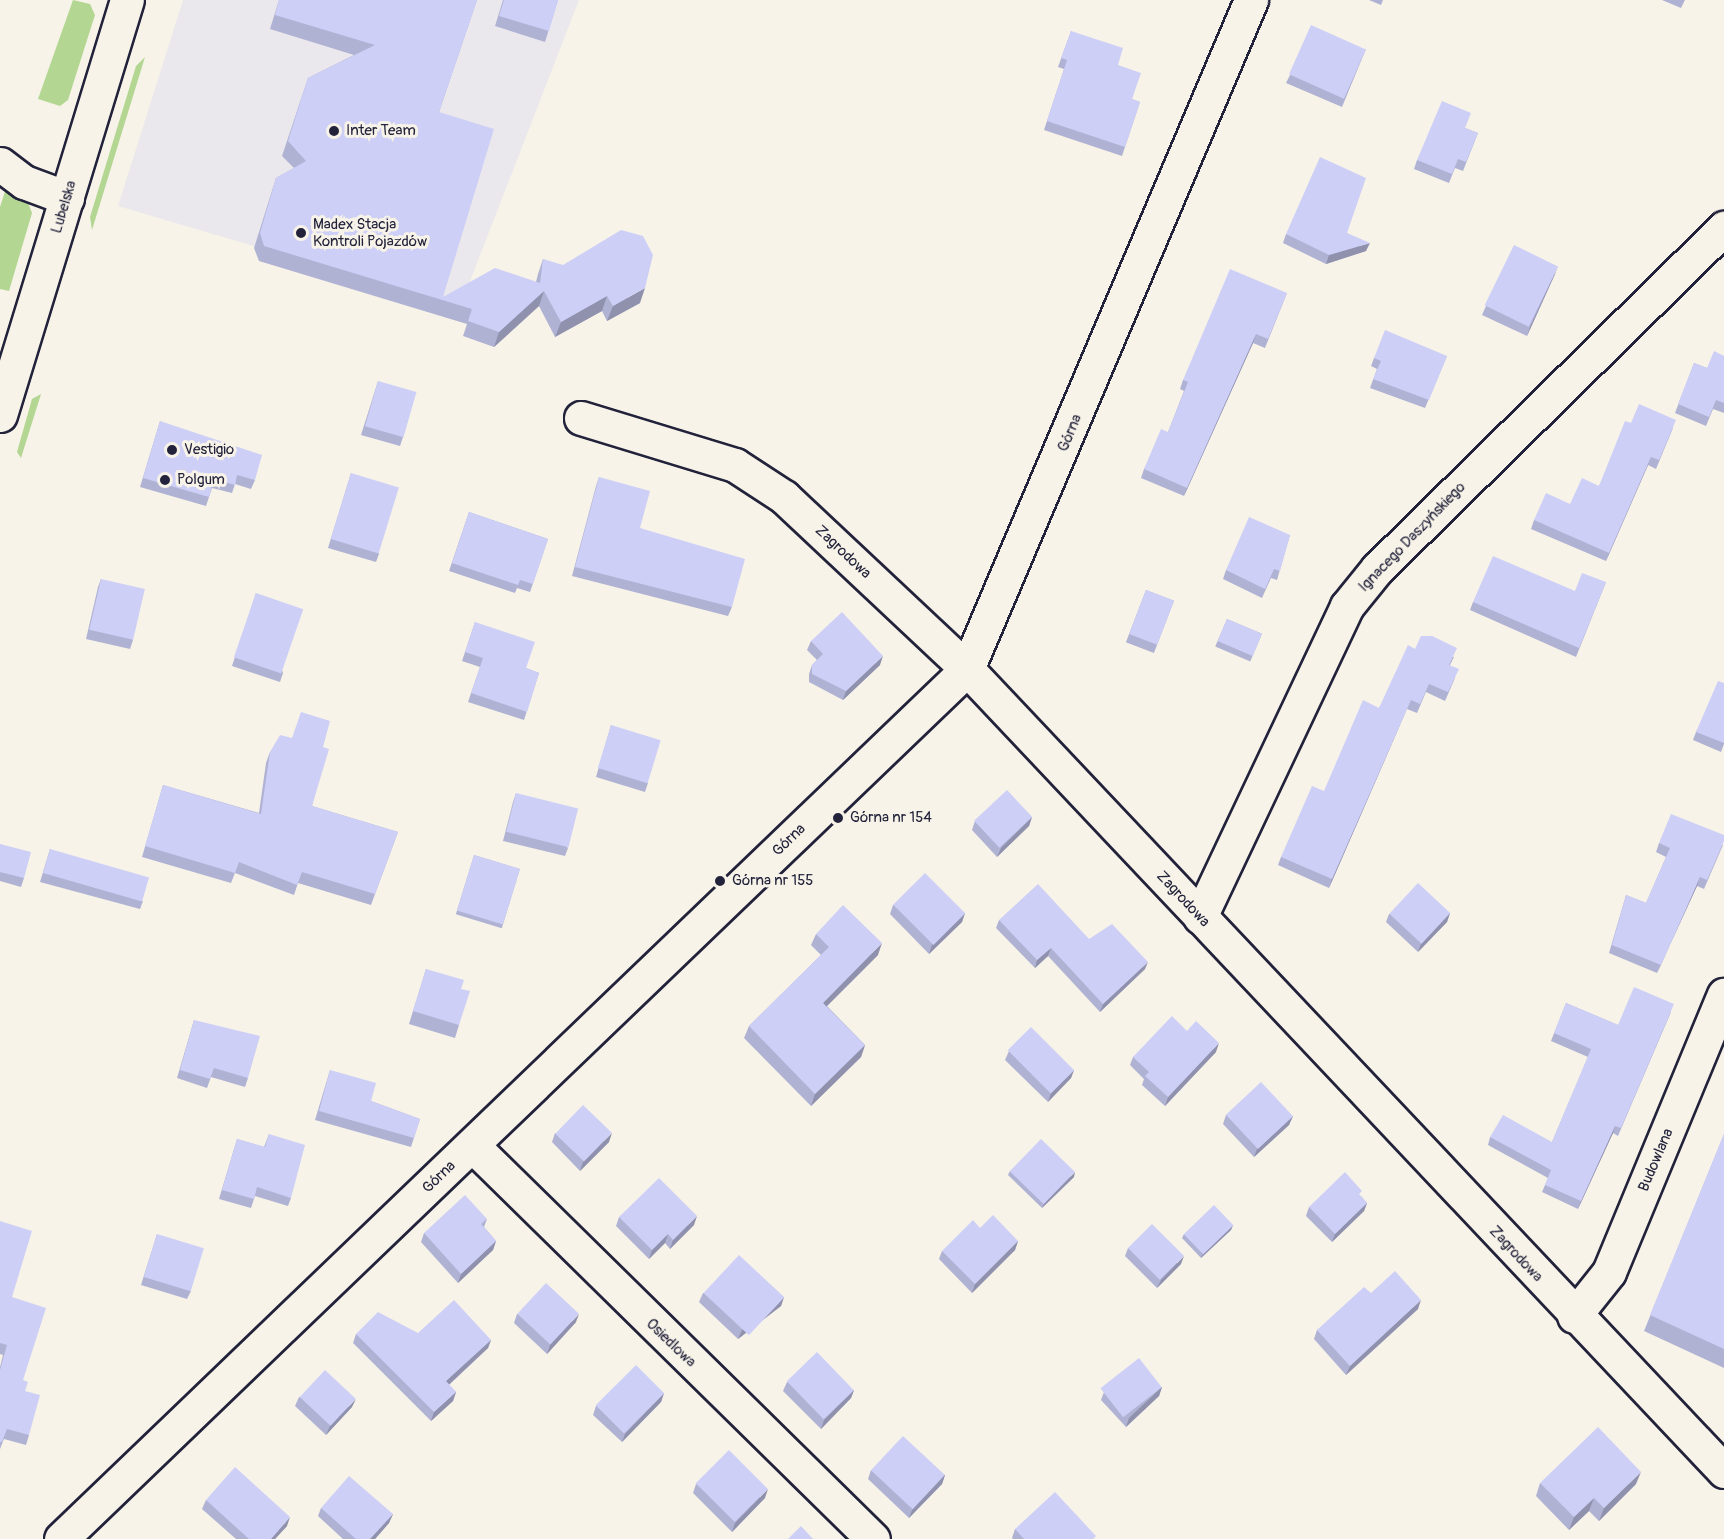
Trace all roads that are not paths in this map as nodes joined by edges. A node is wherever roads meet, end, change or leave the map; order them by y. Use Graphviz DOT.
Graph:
graph roads {
  1 [pos="1251,0"];
  2 [pos="120,3"];
  3 [pos="0,164"];
  4 [pos="67,198"];
  5 [pos="1724,228"];
  6 [pos="0,415"];
  7 [pos="581,418"];
  8 [pos="966,669"];
  9 [pos="1200,916"];
  10 [pos="1724,995"];
  11 [pos="472,1145"];
  12 [pos="1574,1316"];
  13 [pos="1724,1471"];
  14 [pos="61,1539"];
  15 [pos="873,1539"];
  1 -- 8 [label="street, Górna"];
  2 -- 4 [label="street, Lubelska"];
  3 -- 4 [label="street"];
  4 -- 6 [label="street, Lubelska"];
  5 -- 9 [label="street, Ignacego Daszyńskiego"];
  7 -- 8 [label="street, Zagrodowa"];
  8 -- 9 [label="street, Zagrodowa"];
  8 -- 11 [label="street, Górna"];
  9 -- 12 [label="street, Zagrodowa"];
  10 -- 12 [label="street, Budowlana"];
  11 -- 14 [label="street, Górna"];
  11 -- 15 [label="street, Osiedlowa"];
  12 -- 13 [label="street, Zagrodowa"];
}
